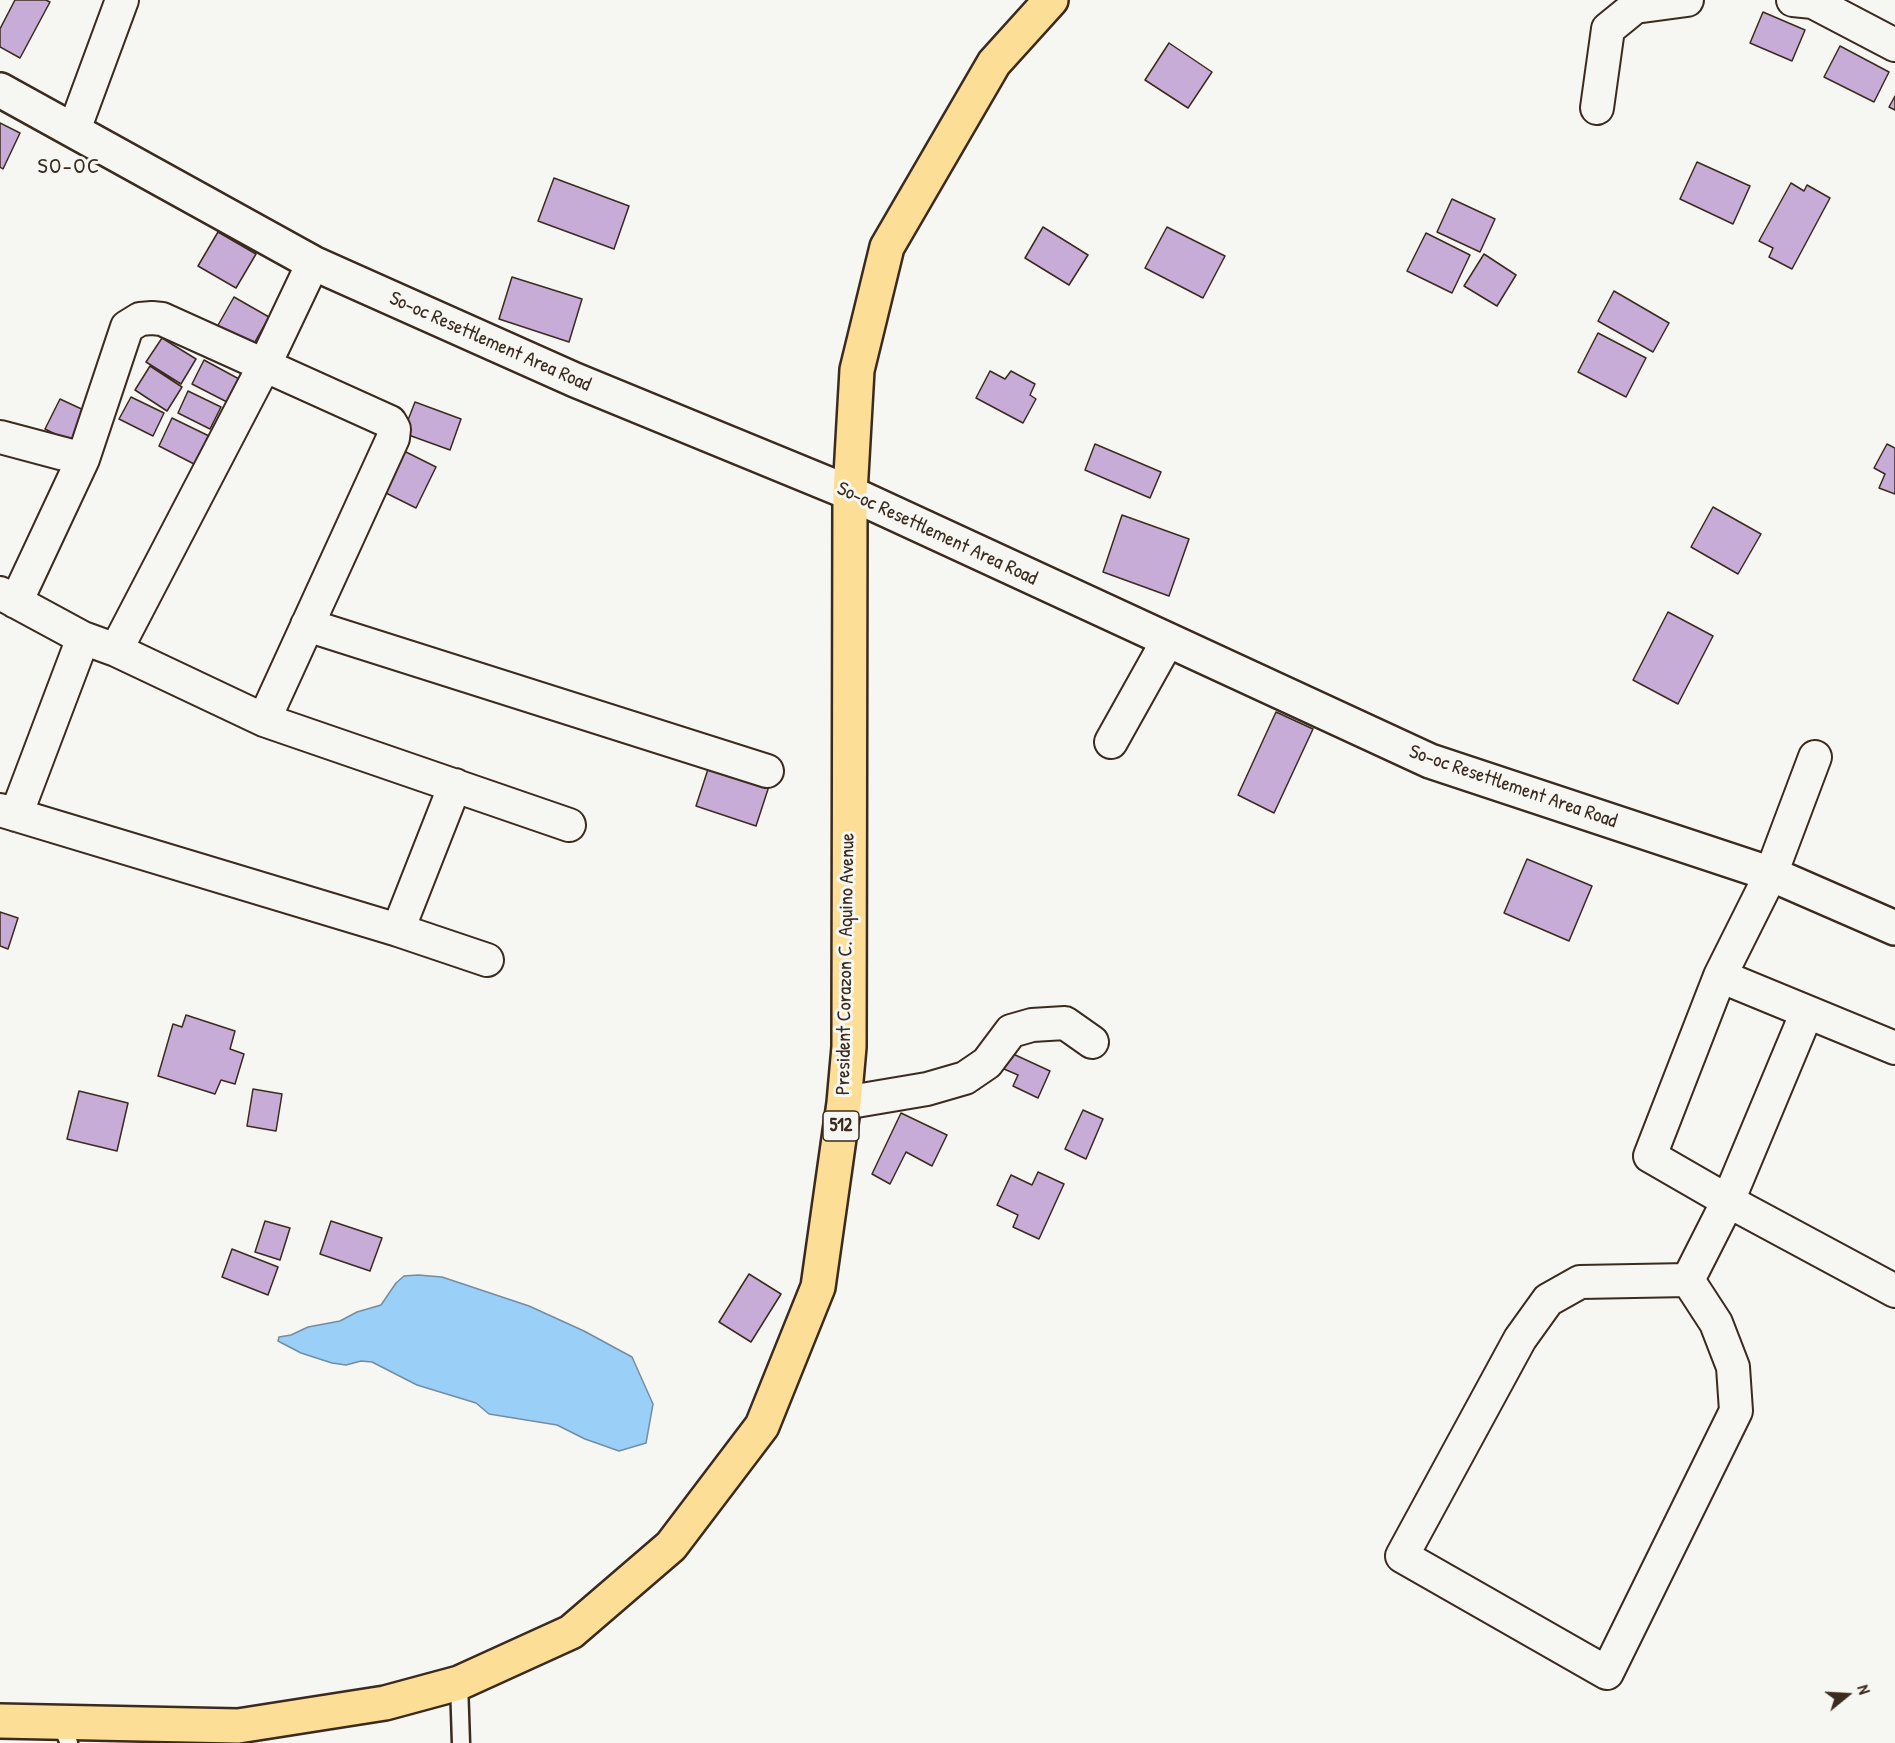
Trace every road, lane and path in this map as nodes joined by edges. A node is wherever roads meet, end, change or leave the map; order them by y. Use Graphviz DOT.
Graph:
graph roads {
  1 [pos="122,0"];
  2 [pos="1051,0"];
  3 [pos="1687,0"];
  4 [pos="1807,1"];
  5 [pos="1895,45"];
  6 [pos="0,90"];
  7 [pos="1597,108"];
  8 [pos="74,130"];
  9 [pos="313,263"];
  10 [pos="265,364"];
  11 [pos="0,437"];
  12 [pos="83,459"];
  13 [pos="850,493"];
  14 [pos="8,598"];
  15 [pos="307,625"];
  16 [pos="83,638"];
  17 [pos="1168,640"];
  18 [pos="116,650"];
  19 [pos="264,720"];
  20 [pos="1111,741"];
  21 [pos="1815,757"];
  22 [pos="767,771"];
  23 [pos="455,785"];
  24 [pos="8,813"];
  25 [pos="569,825"];
  26 [pos="1771,874"];
  27 [pos="1895,928"];
  28 [pos="398,930"];
  29 [pos="487,960"];
  30 [pos="1720,976"];
  31 [pos="1807,1012"];
  32 [pos="1092,1042"];
  33 [pos="1895,1048"];
  34 [pos="844,1103"];
  35 [pos="1728,1201"];
  36 [pos="1688,1280"];
  37 [pos="1895,1291"];
  38 [pos="459,1683"];
  39 [pos="0,1721"];
  40 [pos="65,1733"];
  41 [pos="461,1743"];
  1 -- 8 [label="street"];
  2 -- 13 [label="main road, President Corazon C. Aquino Avenue / 512"];
  3 -- 7 [label="street"];
  4 -- 5 [label="street"];
  6 -- 8 [label="street, So-oc Resettlement Area Road"];
  8 -- 9 [label="street, So-oc Resettlement Area Road"];
  9 -- 10 [label="street"];
  9 -- 13 [label="street, So-oc Resettlement Area Road"];
  10 -- 12 [label="street"];
  10 -- 15 [label="street"];
  10 -- 18 [label="street"];
  11 -- 12 [label="street"];
  12 -- 14 [label="street"];
  13 -- 17 [label="street, So-oc Resettlement Area Road"];
  13 -- 34 [label="main road, President Corazon C. Aquino Avenue / 512"];
  14 -- 16 [label="street"];
  15 -- 19 [label="street"];
  15 -- 22 [label="street"];
  16 -- 18 [label="street"];
  16 -- 24 [label="street"];
  17 -- 20 [label="street"];
  17 -- 26 [label="street, So-oc Resettlement Area Road"];
  18 -- 19 [label="street"];
  19 -- 23 [label="street"];
  21 -- 26 [label="street"];
  23 -- 25 [label="street"];
  23 -- 28 [label="street"];
  24 -- 28 [label="street"];
  26 -- 27 [label="street, So-oc Resettlement Area Road"];
  26 -- 30 [label="street"];
  28 -- 29 [label="street"];
  30 -- 31 [label="street"];
  30 -- 35 [label="street"];
  31 -- 33 [label="street"];
  31 -- 35 [label="street"];
  32 -- 34 [label="street"];
  34 -- 38 [label="main road, President Corazon C. Aquino Avenue / 512"];
  35 -- 36 [label="street"];
  35 -- 37 [label="street"];
  36 -- 36 [label="street"];
  38 -- 40 [label="main road, President Corazon C. Aquino Avenue / 512"];
  38 -- 41 [label="lane"];
  39 -- 40 [label="main road, President Corazon C. Aquino Avenue / 512"];
}
